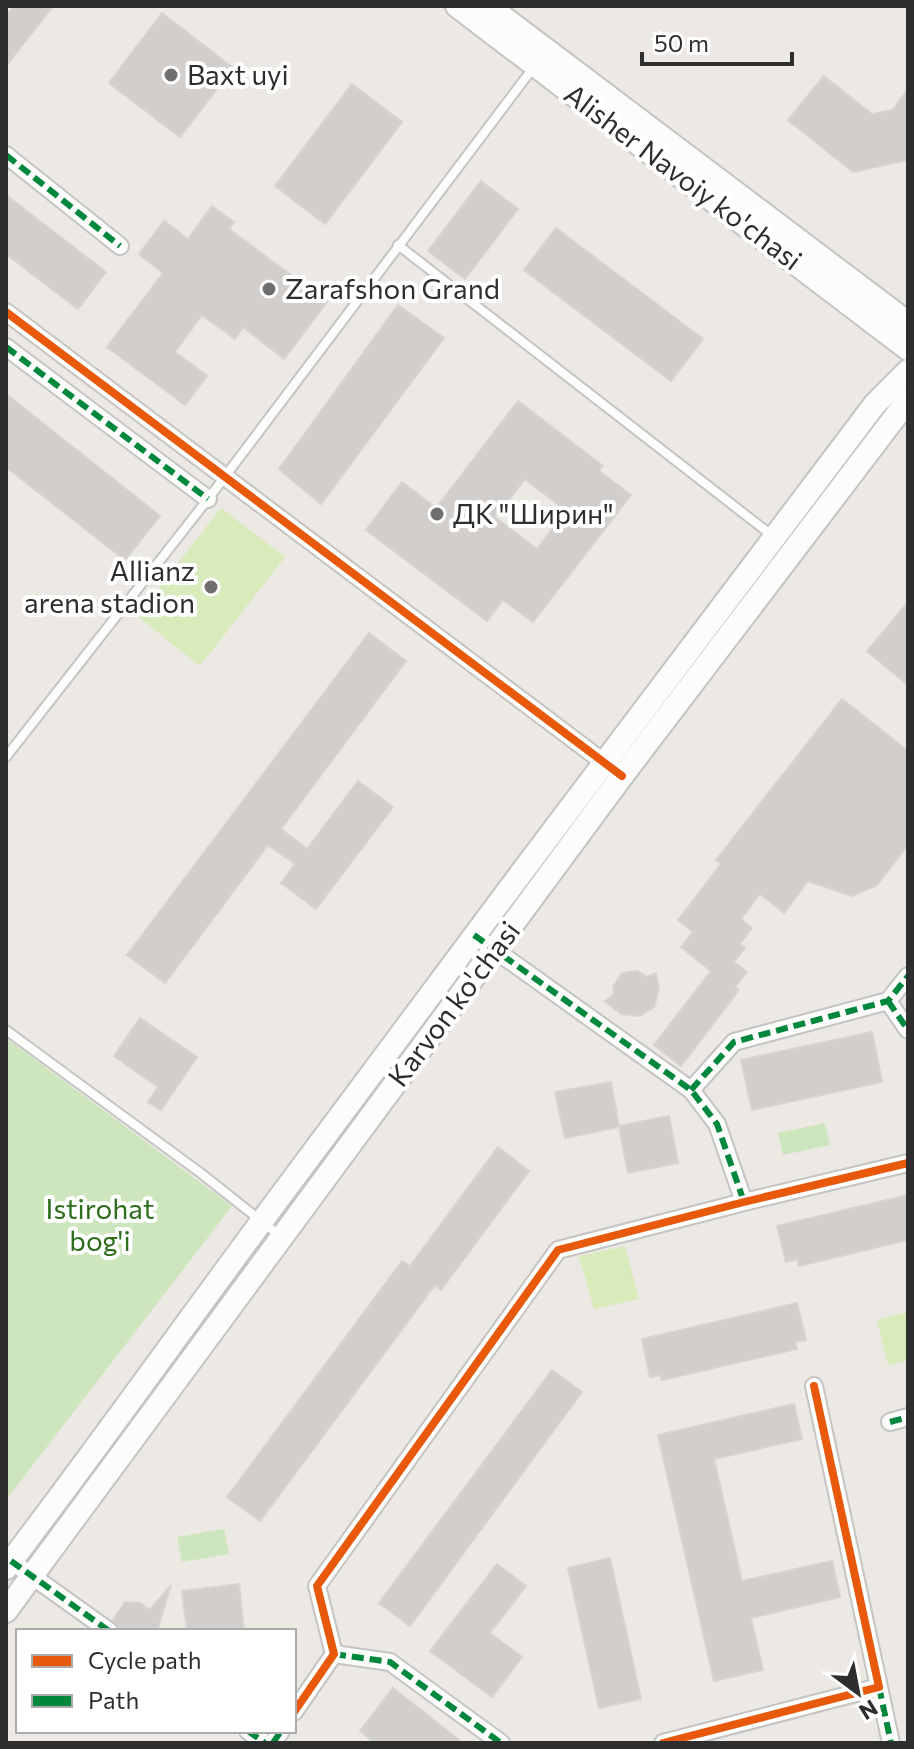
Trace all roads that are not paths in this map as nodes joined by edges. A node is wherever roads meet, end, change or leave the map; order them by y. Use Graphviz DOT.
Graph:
graph roads {
  1 [pos="457,6"];
  2 [pos="488,6"];
  3 [pos="541,58"];
  4 [pos="6,155"];
  5 [pos="398,245"];
  6 [pos="120,246"];
  7 [pos="6,312"];
  8 [pos="908,323"];
  9 [pos="6,347"];
  10 [pos="908,349"];
  11 [pos="908,371"];
  12 [pos="908,400"];
  13 [pos="224,477"];
  14 [pos="208,499"];
  15 [pos="774,537"];
  16 [pos="6,757"];
  17 [pos="613,769"];
  18 [pos="474,935"];
  19 [pos="495,950"];
  20 [pos="908,976"];
  21 [pos="888,1001"];
  22 [pos="6,1030"];
  23 [pos="908,1030"];
  24 [pos="691,1090"];
  25 [pos="908,1163"];
  26 [pos="744,1202"];
  27 [pos="262,1221"];
  28 [pos="281,1237"];
  29 [pos="814,1386"];
  30 [pos="908,1417"];
  31 [pos="890,1422"];
  32 [pos="9,1564"];
  33 [pos="32,1576"];
  34 [pos="6,1611"];
  35 [pos="106,1629"];
  36 [pos="334,1654"];
  37 [pos="879,1687"];
  38 [pos="296,1709"];
  39 [pos="501,1743"];
  40 [pos="663,1743"];
  41 [pos="891,1743"];
  1 -- 3 [label="main road, Alisher Navoiy ko'chasi"];
  2 -- 3 [label="main road, Alisher Navoiy ko'chasi"];
  3 -- 5 [label="lane"];
  3 -- 8 [label="main road, Alisher Navoiy ko'chasi"];
  3 -- 10 [label="main road, Alisher Navoiy ko'chasi"];
  4 -- 6 [label="street"];
  5 -- 13 [label="lane"];
  5 -- 15 [label="lane"];
  7 -- 13 [label="street"];
  9 -- 14 [label="street"];
  11 -- 15 [label="main road"];
  12 -- 17 [label="main road, Karvon ko'chasi"];
  13 -- 14 [label="lane"];
  13 -- 17 [label="street"];
  14 -- 16 [label="lane"];
  15 -- 17 [label="main road"];
  17 -- 18 [label="main road"];
  17 -- 19 [label="main road, Karvon ko'chasi"];
  18 -- 19 [label="street"];
  18 -- 27 [label="main road"];
  19 -- 24 [label="street"];
  19 -- 28 [label="main road, Karvon ko'chasi"];
  20 -- 21 [label="street"];
  21 -- 23 [label="street"];
  21 -- 24 [label="street"];
  22 -- 27 [label="lane"];
  24 -- 26 [label="street"];
  25 -- 26 [label="street"];
  26 -- 36 [label="street"];
  27 -- 28 [label="lane"];
  27 -- 32 [label="main road"];
  28 -- 33 [label="main road, Karvon ko'chasi"];
  29 -- 37 [label="street"];
  30 -- 31 [label="street"];
  32 -- 33 [label="street"];
  33 -- 34 [label="main road, Karvon ko'chasi"];
  33 -- 35 [label="street"];
  36 -- 38 [label="street"];
  36 -- 39 [label="street"];
  37 -- 40 [label="street"];
  37 -- 41 [label="street"];
}
